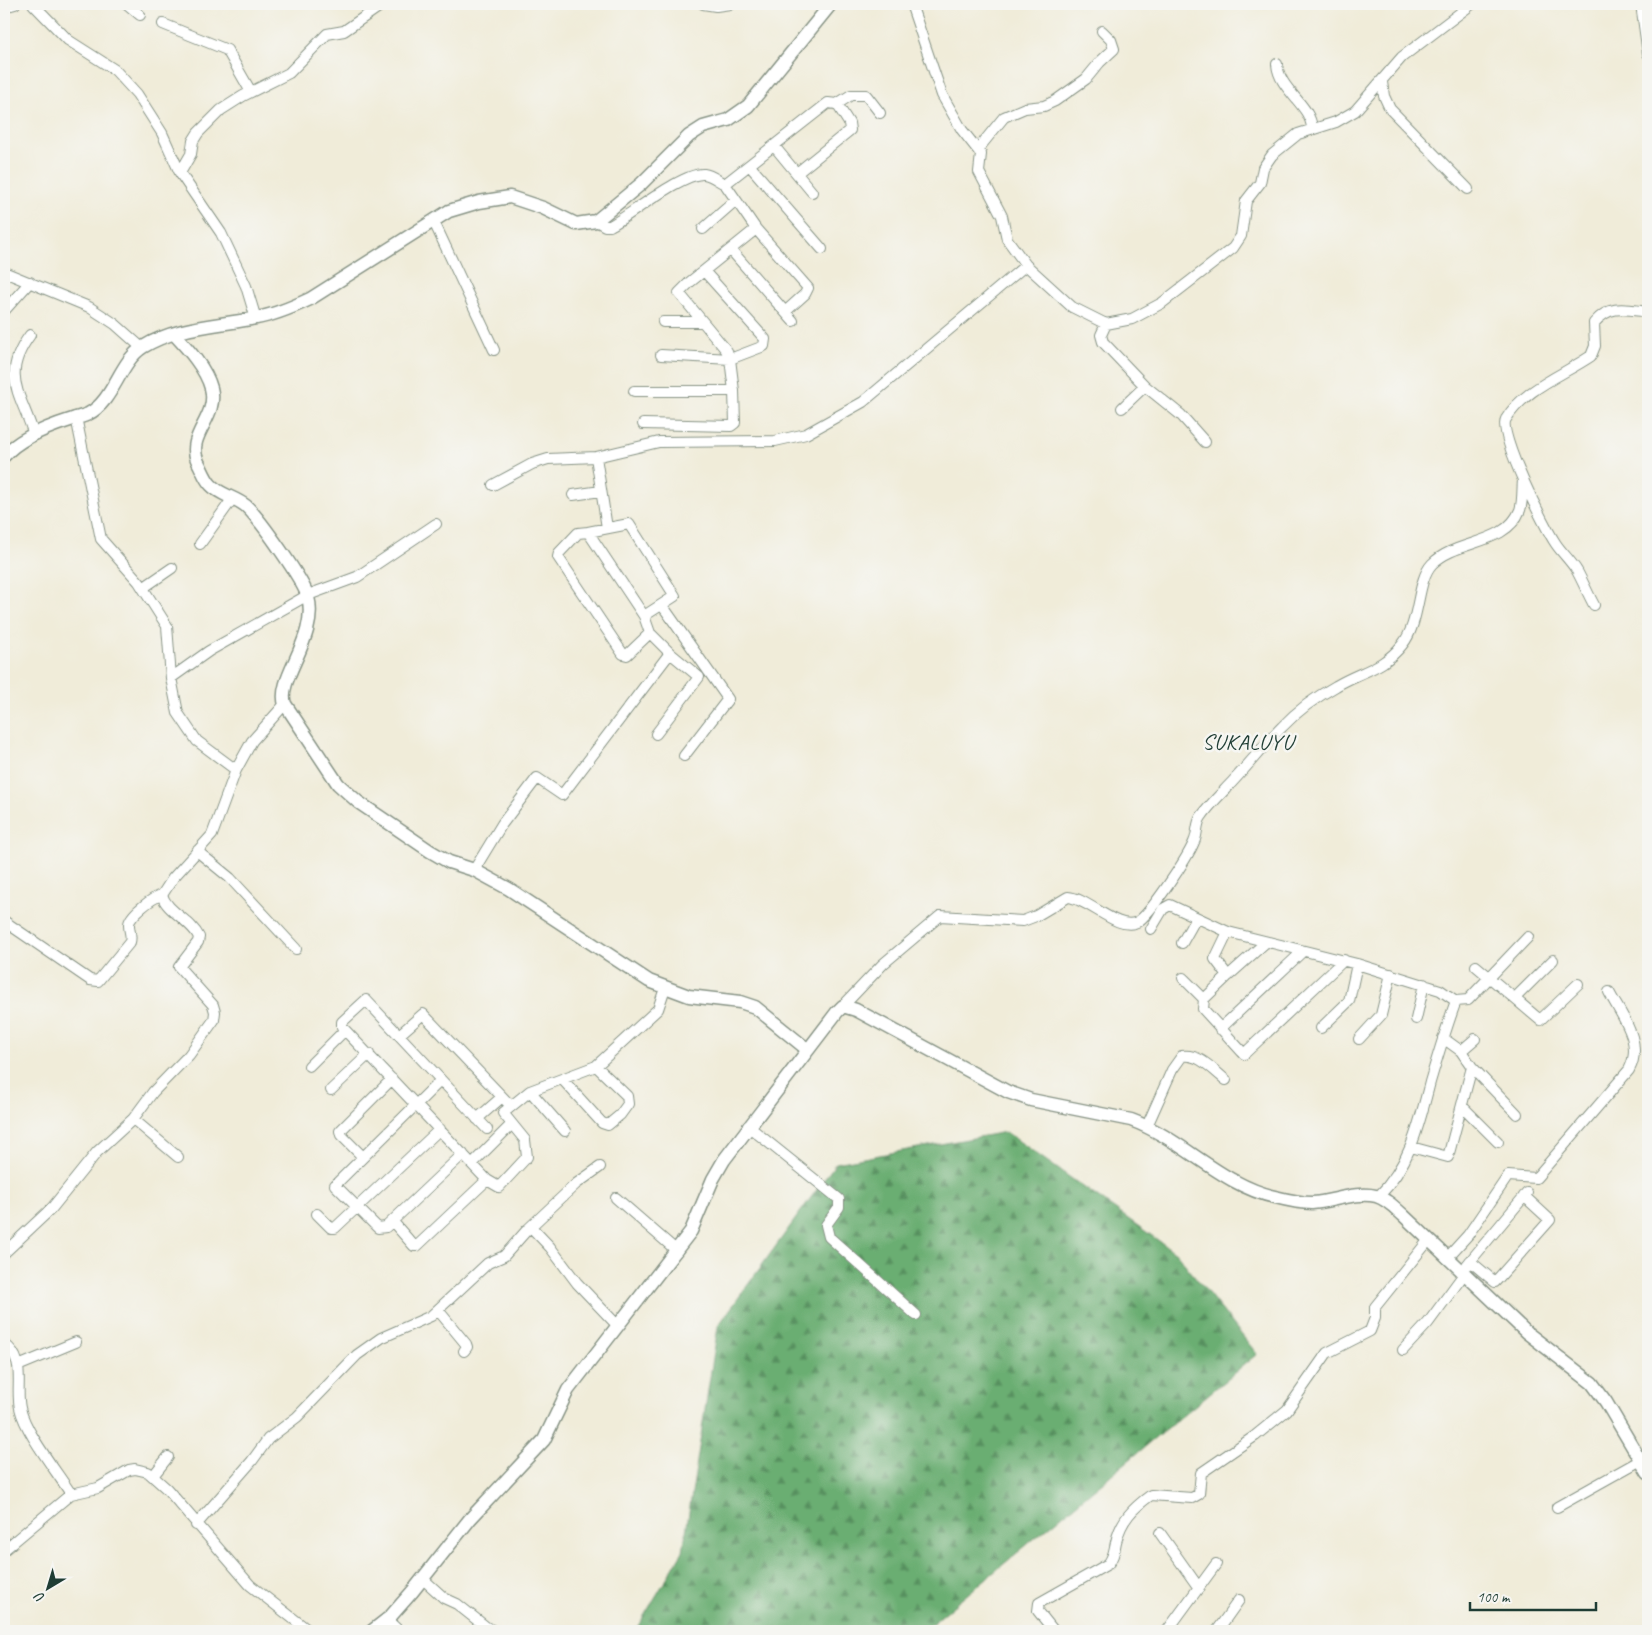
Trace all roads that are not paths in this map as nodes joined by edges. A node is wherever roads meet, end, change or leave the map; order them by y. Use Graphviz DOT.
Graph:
graph roads {
  1 [pos="16,4"];
  2 [pos="33,4"];
  3 [pos="127,4"];
  4 [pos="383,4"];
  5 [pos="703,4"];
  6 [pos="730,4"];
  7 [pos="831,4"];
  8 [pos="911,4"];
  9 [pos="1472,4"];
  10 [pos="1641,4"];
  11 [pos="4,7"];
  12 [pos="140,15"];
  13 [pos="163,24"];
  14 [pos="1102,30"];
  15 [pos="1648,54"];
  16 [pos="1277,64"];
  17 [pos="1382,82"];
  18 [pos="251,92"];
  19 [pos="837,104"];
  20 [pos="880,113"];
  21 [pos="1312,128"];
  22 [pos="774,146"];
  23 [pos="978,149"];
  24 [pos="750,166"];
  25 [pos="180,173"];
  26 [pos="797,173"];
  27 [pos="725,184"];
  28 [pos="1468,189"];
  29 [pos="812,192"];
  30 [pos="736,200"];
  31 [pos="596,221"];
  32 [pos="434,222"];
  33 [pos="703,229"];
  34 [pos="756,229"];
  35 [pos="822,249"];
  36 [pos="731,250"];
  37 [pos="1026,266"];
  38 [pos="4,272"];
  39 [pos="704,272"];
  40 [pos="30,282"];
  41 [pos="4,311"];
  42 [pos="785,312"];
  43 [pos="1648,312"];
  44 [pos="4,316"];
  45 [pos="256,319"];
  46 [pos="4,320"];
  47 [pos="793,321"];
  48 [pos="663,322"];
  49 [pos="702,322"];
  50 [pos="1106,324"];
  51 [pos="30,335"];
  52 [pos="175,335"];
  53 [pos="142,348"];
  54 [pos="494,350"];
  55 [pos="661,356"];
  56 [pos="730,359"];
  57 [pos="1145,386"];
  58 [pos="634,391"];
  59 [pos="734,391"];
  60 [pos="1122,408"];
  61 [pos="76,417"];
  62 [pos="643,424"];
  63 [pos="34,435"];
  64 [pos="1205,442"];
  65 [pos="4,456"];
  66 [pos="596,457"];
  67 [pos="1523,480"];
  68 [pos="493,486"];
  69 [pos="601,491"];
  70 [pos="573,495"];
  71 [pos="233,498"];
  72 [pos="436,524"];
  73 [pos="607,528"];
  74 [pos="588,532"];
  75 [pos="200,544"];
  76 [pos="172,568"];
  77 [pos="143,588"];
  78 [pos="308,595"];
  79 [pos="662,605"];
  80 [pos="1594,605"];
  81 [pos="644,616"];
  82 [pos="650,633"];
  83 [pos="670,653"];
  84 [pos="699,677"];
  85 [pos="171,678"];
  86 [pos="715,680"];
  87 [pos="285,704"];
  88 [pos="656,734"];
  89 [pos="684,756"];
  90 [pos="236,770"];
  91 [pos="197,851"];
  92 [pos="474,870"];
  93 [pos="162,895"];
  94 [pos="1196,918"];
  95 [pos="4,921"];
  96 [pos="1151,929"];
  97 [pos="1228,932"];
  98 [pos="1528,937"];
  99 [pos="1266,942"];
  100 [pos="1182,943"];
  101 [pos="296,949"];
  102 [pos="1303,951"];
  103 [pos="1344,960"];
  104 [pos="1553,960"];
  105 [pos="1357,964"];
  106 [pos="1476,966"];
  107 [pos="1391,974"];
  108 [pos="1228,976"];
  109 [pos="1490,977"];
  110 [pos="1183,978"];
  111 [pos="1424,984"];
  112 [pos="1578,984"];
  113 [pos="665,988"];
  114 [pos="1609,992"];
  115 [pos="1515,998"];
  116 [pos="1204,999"];
  117 [pos="1456,1001"];
  118 [pos="843,1006"];
  119 [pos="1416,1019"];
  120 [pos="1321,1028"];
  121 [pos="1220,1029"];
  122 [pos="345,1030"];
  123 [pos="399,1035"];
  124 [pos="1443,1038"];
  125 [pos="1359,1039"];
  126 [pos="1475,1039"];
  127 [pos="808,1050"];
  128 [pos="1461,1051"];
  129 [pos="369,1054"];
  130 [pos="309,1066"];
  131 [pos="596,1066"];
  132 [pos="1472,1067"];
  133 [pos="392,1079"];
  134 [pos="562,1079"];
  135 [pos="440,1080"];
  136 [pos="1226,1080"];
  137 [pos="331,1090"];
  138 [pos="530,1092"];
  139 [pos="502,1096"];
  140 [pos="416,1104"];
  141 [pos="511,1106"];
  142 [pos="1462,1106"];
  143 [pos="1517,1114"];
  144 [pos="133,1119"];
  145 [pos="477,1120"];
  146 [pos="512,1124"];
  147 [pos="748,1126"];
  148 [pos="1147,1126"];
  149 [pos="440,1129"];
  150 [pos="487,1129"];
  151 [pos="565,1131"];
  152 [pos="1498,1142"];
  153 [pos="1412,1147"];
  154 [pos="463,1154"];
  155 [pos="362,1156"];
  156 [pos="178,1157"];
  157 [pos="472,1164"];
  158 [pos="600,1167"];
  159 [pos="487,1180"];
  160 [pos="1378,1197"];
  161 [pos="616,1198"];
  162 [pos="358,1207"];
  163 [pos="317,1214"];
  164 [pos="393,1222"];
  165 [pos="531,1227"];
  166 [pos="1428,1241"];
  167 [pos="677,1250"];
  168 [pos="4,1253"];
  169 [pos="1447,1258"];
  170 [pos="1470,1261"];
  171 [pos="1463,1273"];
  172 [pos="438,1310"];
  173 [pos="916,1315"];
  174 [pos="618,1326"];
  175 [pos="76,1342"];
  176 [pos="4,1344"];
  177 [pos="1403,1350"];
  178 [pos="464,1351"];
  179 [pos="18,1366"];
  180 [pos="168,1456"];
  181 [pos="1640,1460"];
  182 [pos="1648,1473"];
  183 [pos="153,1476"];
  184 [pos="71,1494"];
  185 [pos="1557,1507"];
  186 [pos="196,1525"];
  187 [pos="1160,1533"];
  188 [pos="4,1550"];
  189 [pos="1216,1564"];
  190 [pos="422,1578"];
  191 [pos="1199,1588"];
  192 [pos="1238,1600"];
  193 [pos="386,1619"];
  194 [pos="308,1631"];
  195 [pos="372,1631"];
  196 [pos="400,1631"];
  197 [pos="494,1631"];
  198 [pos="1054,1631"];
  199 [pos="1167,1631"];
  200 [pos="1217,1631"];
  1 -- 11 [label="street"];
  2 -- 25 [label="street"];
  3 -- 12 [label="street"];
  4 -- 18 [label="street"];
  5 -- 6 [label="street"];
  7 -- 31 [label="street"];
  8 -- 23 [label="street"];
  9 -- 17 [label="street"];
  10 -- 15 [label="street"];
  13 -- 18 [label="street"];
  14 -- 23 [label="street"];
  16 -- 21 [label="street"];
  17 -- 21 [label="street"];
  17 -- 28 [label="street"];
  18 -- 25 [label="street"];
  19 -- 20 [label="street"];
  19 -- 22 [label="street"];
  19 -- 26 [label="street"];
  21 -- 50 [label="street"];
  22 -- 24 [label="street"];
  22 -- 26 [label="street"];
  23 -- 37 [label="street"];
  24 -- 27 [label="street"];
  24 -- 35 [label="street"];
  25 -- 45 [label="street"];
  26 -- 29 [label="street"];
  27 -- 30 [label="street"];
  27 -- 31 [label="street"];
  30 -- 33 [label="street"];
  30 -- 34 [label="street"];
  31 -- 32 [label="street"];
  32 -- 45 [label="street"];
  32 -- 54 [label="street"];
  34 -- 36 [label="street"];
  34 -- 42 [label="street"];
  36 -- 39 [label="street"];
  36 -- 42 [label="street"];
  37 -- 50 [label="street"];
  37 -- 66 [label="street"];
  38 -- 40 [label="street"];
  39 -- 49 [label="street"];
  39 -- 56 [label="street"];
  40 -- 41 [label="street"];
  40 -- 53 [label="street"];
  42 -- 47 [label="street"];
  43 -- 67 [label="street"];
  44 -- 46 [label="street"];
  45 -- 52 [label="street"];
  48 -- 49 [label="street"];
  49 -- 56 [label="street"];
  50 -- 57 [label="street"];
  51 -- 63 [label="street"];
  52 -- 53 [label="street"];
  52 -- 71 [label="street"];
  53 -- 61 [label="street"];
  55 -- 56 [label="street"];
  56 -- 59 [label="street"];
  57 -- 60 [label="street"];
  57 -- 64 [label="street"];
  58 -- 59 [label="street"];
  59 -- 62 [label="street"];
  61 -- 63 [label="street"];
  61 -- 77 [label="street"];
  63 -- 65 [label="street"];
  66 -- 68 [label="street"];
  66 -- 69 [label="street"];
  67 -- 80 [label="street"];
  67 -- 118 [label="street"];
  69 -- 70 [label="street"];
  69 -- 73 [label="street"];
  71 -- 75 [label="street"];
  71 -- 78 [label="street"];
  72 -- 78 [label="street"];
  73 -- 74 [label="street"];
  73 -- 79 [label="street"];
  74 -- 81 [label="street"];
  74 -- 82 [label="street"];
  76 -- 77 [label="street"];
  77 -- 85 [label="street"];
  78 -- 85 [label="street"];
  78 -- 87 [label="street"];
  79 -- 81 [label="street"];
  79 -- 86 [label="street"];
  81 -- 82 [label="street"];
  82 -- 83 [label="street"];
  83 -- 84 [label="street"];
  83 -- 92 [label="street"];
  84 -- 86 [label="street"];
  84 -- 88 [label="street"];
  85 -- 90 [label="street"];
  86 -- 89 [label="street"];
  87 -- 90 [label="street"];
  87 -- 92 [label="street"];
  90 -- 91 [label="street"];
  91 -- 93 [label="street"];
  91 -- 101 [label="street"];
  92 -- 113 [label="street"];
  93 -- 95 [label="street"];
  93 -- 144 [label="street"];
  94 -- 96 [label="street"];
  94 -- 97 [label="street"];
  94 -- 100 [label="street"];
  97 -- 99 [label="street"];
  97 -- 108 [label="street"];
  98 -- 109 [label="street"];
  99 -- 102 [label="street"];
  99 -- 108 [label="street"];
  102 -- 103 [label="street"];
  102 -- 121 [label="street"];
  103 -- 105 [label="street"];
  103 -- 121 [label="street"];
  104 -- 115 [label="street"];
  105 -- 107 [label="street"];
  105 -- 120 [label="street"];
  106 -- 109 [label="street"];
  107 -- 111 [label="street"];
  107 -- 125 [label="street"];
  108 -- 116 [label="street"];
  109 -- 115 [label="street"];
  109 -- 117 [label="street"];
  110 -- 116 [label="street"];
  111 -- 117 [label="street"];
  111 -- 119 [label="street"];
  112 -- 115 [label="street"];
  113 -- 127 [label="street"];
  113 -- 131 [label="street"];
  114 -- 169 [label="street"];
  116 -- 121 [label="street"];
  117 -- 124 [label="street"];
  118 -- 127 [label="street"];
  118 -- 148 [label="street"];
  122 -- 123 [label="street"];
  122 -- 129 [label="street"];
  122 -- 130 [label="street"];
  123 -- 135 [label="street"];
  123 -- 139 [label="street"];
  124 -- 128 [label="street"];
  124 -- 153 [label="street"];
  126 -- 128 [label="street"];
  127 -- 147 [label="street"];
  128 -- 132 [label="street"];
  129 -- 133 [label="street"];
  129 -- 137 [label="street"];
  131 -- 134 [label="street"];
  131 -- 134 [label="street"];
  132 -- 142 [label="street"];
  132 -- 143 [label="street"];
  133 -- 140 [label="street"];
  133 -- 155 [label="street"];
  134 -- 138 [label="street"];
  135 -- 140 [label="street"];
  135 -- 145 [label="street"];
  136 -- 148 [label="street"];
  138 -- 141 [label="street"];
  138 -- 151 [label="street"];
  139 -- 141 [label="street"];
  139 -- 145 [label="street"];
  140 -- 149 [label="street"];
  140 -- 155 [label="street"];
  141 -- 146 [label="street"];
  142 -- 152 [label="street"];
  142 -- 153 [label="street"];
  144 -- 156 [label="street"];
  144 -- 168 [label="street"];
  145 -- 150 [label="street"];
  146 -- 157 [label="street"];
  146 -- 159 [label="street"];
  147 -- 167 [label="street"];
  147 -- 173 [label="street"];
  148 -- 160 [label="street"];
  149 -- 154 [label="street"];
  149 -- 162 [label="street"];
  153 -- 160 [label="street"];
  154 -- 157 [label="street"];
  154 -- 164 [label="street"];
  155 -- 162 [label="street"];
  157 -- 159 [label="street"];
  158 -- 165 [label="street"];
  159 -- 164 [label="street"];
  160 -- 166 [label="street"];
  161 -- 167 [label="street"];
  162 -- 163 [label="street"];
  162 -- 164 [label="street"];
  165 -- 172 [label="street"];
  165 -- 174 [label="street"];
  166 -- 169 [label="street"];
  166 -- 198 [label="street"];
  167 -- 174 [label="street"];
  169 -- 171 [label="street"];
  170 -- 170 [label="street"];
  170 -- 171 [label="street"];
  171 -- 177 [label="street"];
  171 -- 181 [label="street"];
  172 -- 178 [label="street"];
  172 -- 186 [label="street"];
  174 -- 190 [label="street"];
  175 -- 179 [label="street"];
  176 -- 179 [label="street"];
  179 -- 184 [label="street"];
  180 -- 183 [label="street"];
  181 -- 182 [label="street"];
  181 -- 185 [label="street"];
  183 -- 184 [label="street"];
  183 -- 186 [label="street"];
  184 -- 188 [label="street"];
  186 -- 194 [label="street"];
  187 -- 191 [label="street"];
  189 -- 191 [label="street"];
  190 -- 193 [label="street"];
  190 -- 197 [label="street"];
  191 -- 199 [label="street"];
  192 -- 200 [label="street"];
  193 -- 195 [label="street"];
  193 -- 196 [label="street"];
}
